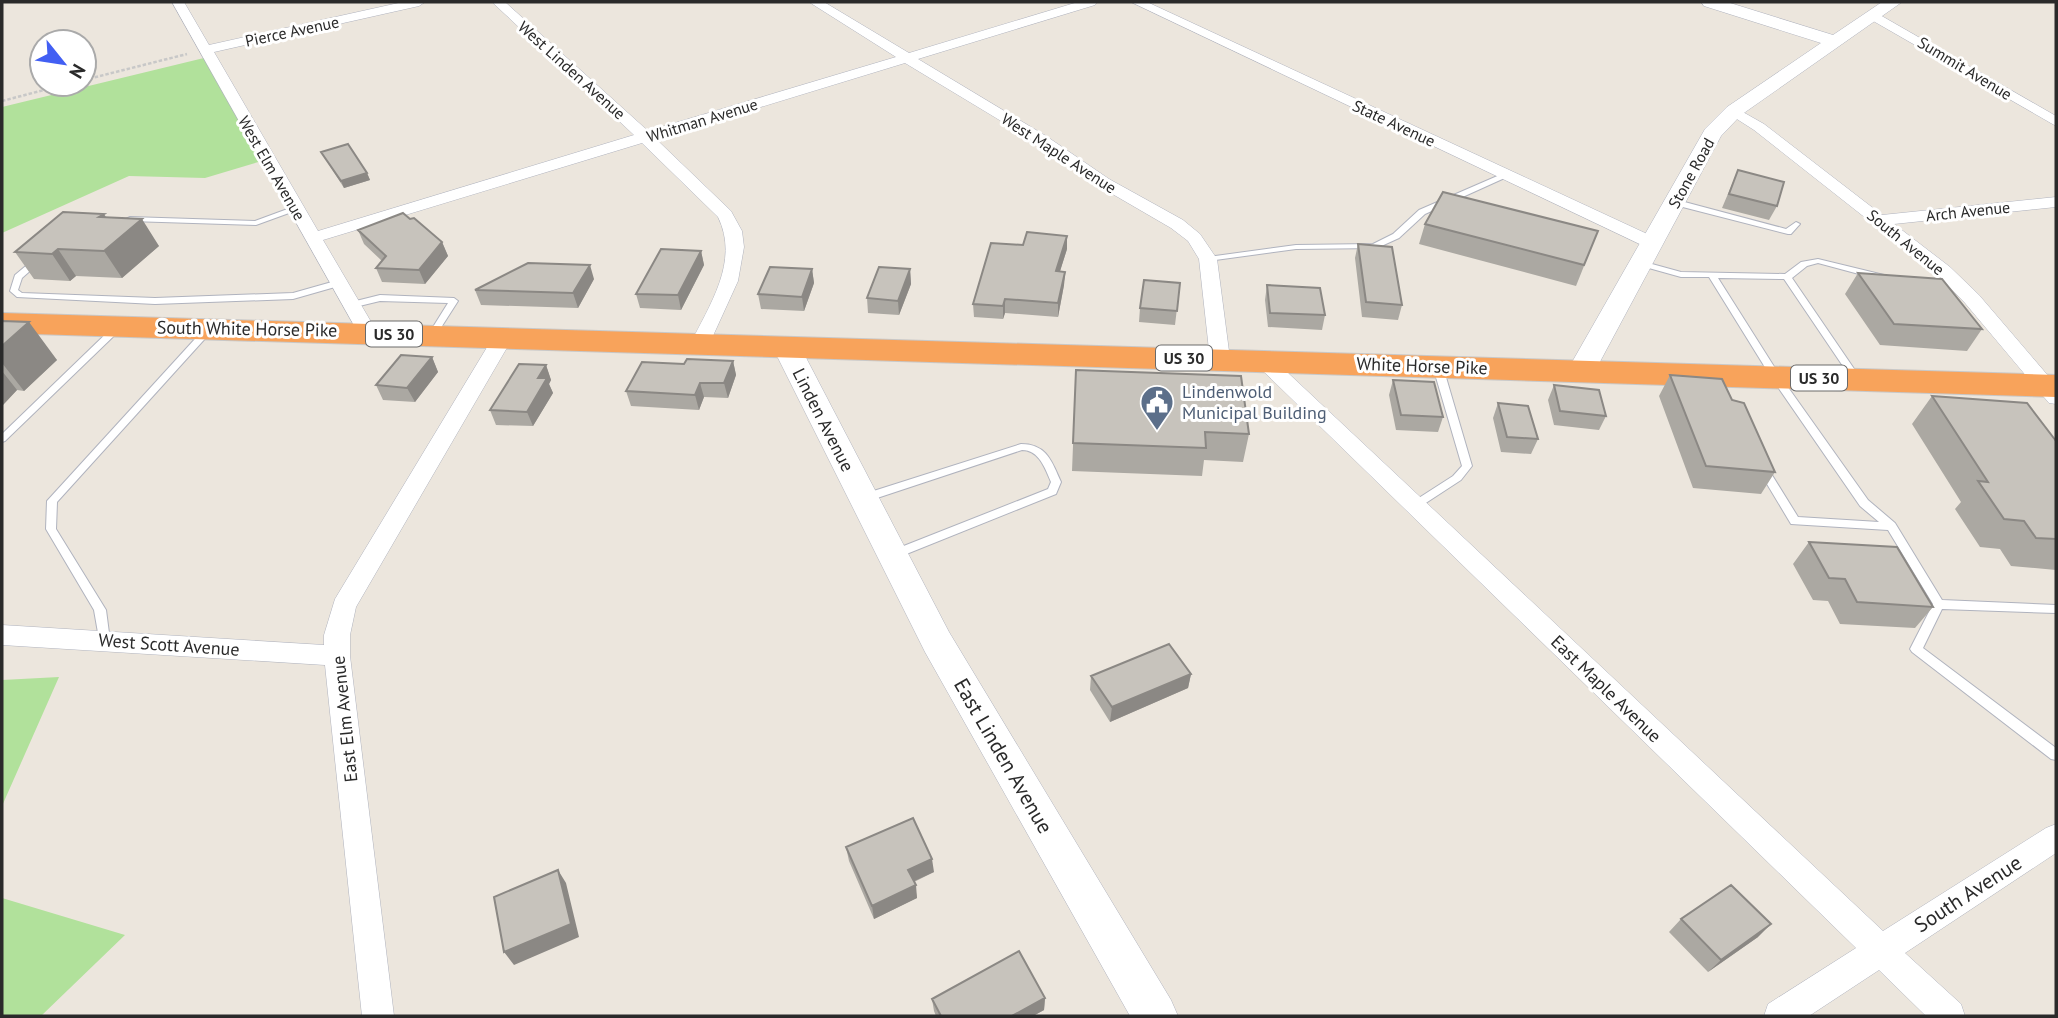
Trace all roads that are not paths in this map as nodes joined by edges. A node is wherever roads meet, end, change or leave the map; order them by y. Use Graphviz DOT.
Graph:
graph roads {
  1 [pos="178,2"];
  2 [pos="419,2"];
  3 [pos="498,2"];
  4 [pos="815,2"];
  5 [pos="1091,2"];
  6 [pos="1136,2"];
  7 [pos="1710,2"];
  8 [pos="1893,2"];
  9 [pos="1873,15"];
  10 [pos="1835,41"];
  11 [pos="205,50"];
  12 [pos="905,58"];
  13 [pos="1734,111"];
  14 [pos="2056,122"];
  15 [pos="645,137"];
  16 [pos="1505,176"];
  17 [pos="1674,202"];
  18 [pos="2056,202"];
  19 [pos="296,209"];
  20 [pos="122,218"];
  21 [pos="1879,220"];
  22 [pos="1796,224"];
  23 [pos="312,238"];
  24 [pos="1652,243"];
  25 [pos="49,252"];
  26 [pos="1208,259"];
  27 [pos="1641,264"];
  28 [pos="1713,275"];
  29 [pos="1787,278"];
  30 [pos="1895,282"];
  31 [pos="339,283"];
  32 [pos="1951,297"];
  33 [pos="1972,299"];
  34 [pos="351,305"];
  35 [pos="2,323"];
  36 [pos="119,326"];
  37 [pos="210,328"];
  38 [pos="368,332"];
  39 [pos="432,335"];
  40 [pos="502,339"];
  41 [pos="700,345"];
  42 [pos="787,348"];
  43 [pos="1220,359"];
  44 [pos="1264,361"];
  45 [pos="1438,367"];
  46 [pos="1581,371"];
  47 [pos="1776,377"];
  48 [pos="1856,379"];
  49 [pos="2052,390"];
  50 [pos="2,439"];
  51 [pos="1760,464"];
  52 [pos="861,495"];
  53 [pos="1415,506"];
  54 [pos="1891,526"];
  55 [pos="892,555"];
  56 [pos="1939,604"];
  57 [pos="2056,609"];
  58 [pos="2,635"];
  59 [pos="104,641"];
  60 [pos="337,656"];
  61 [pos="2056,755"];
  62 [pos="2056,837"];
  63 [pos="1880,951"];
  64 [pos="379,1016"];
  65 [pos="1155,1016"];
  66 [pos="1780,1016"];
  67 [pos="1949,1016"];
  1 -- 11 [label="street, West Elm Avenue"];
  2 -- 11 [label="street, Pierce Avenue"];
  3 -- 15 [label="street, West Linden Avenue"];
  4 -- 12 [label="street, West Maple Avenue"];
  5 -- 12 [label="street, Whitman Avenue"];
  6 -- 16 [label="street, State Avenue"];
  7 -- 10 [label="street"];
  8 -- 9 [label="street, Stone Road"];
  9 -- 10 [label="street, Stone Road"];
  9 -- 14 [label="street, Summit Avenue"];
  10 -- 13 [label="street, Stone Road"];
  11 -- 19 [label="street, West Elm Avenue"];
  12 -- 15 [label="street, Whitman Avenue"];
  12 -- 26 [label="street, West Maple Avenue"];
  13 -- 17 [label="street, Stone Road"];
  13 -- 21 [label="street, South Avenue"];
  15 -- 23 [label="street, Whitman Avenue"];
  15 -- 41 [label="street, West Linden Avenue"];
  16 -- 24 [label="street, State Avenue"];
  16 -- 26 [label="lane"];
  17 -- 22 [label="lane"];
  17 -- 24 [label="street, Stone Road"];
  18 -- 21 [label="street, Arch Avenue"];
  19 -- 20 [label="lane"];
  19 -- 23 [label="street, West Elm Avenue"];
  21 -- 33 [label="street, South Avenue"];
  23 -- 31 [label="street, West Elm Avenue"];
  24 -- 27 [label="street, Stone Road"];
  25 -- 31 [label="lane"];
  26 -- 43 [label="street"];
  27 -- 28 [label="lane"];
  27 -- 46 [label="street, Stone Road"];
  28 -- 29 [label="lane"];
  28 -- 47 [label="lane"];
  29 -- 30 [label="lane"];
  29 -- 48 [label="lane"];
  31 -- 34 [label="street, West Elm Avenue"];
  32 -- 33 [label="lane"];
  33 -- 49 [label="street, South Avenue"];
  34 -- 38 [label="street, West Elm Avenue"];
  34 -- 39 [label="lane"];
  35 -- 36 [label="highway, South White Horse Pike / US 30"];
  36 -- 37 [label="highway, South White Horse Pike / US 30"];
  36 -- 50 [label="lane"];
  37 -- 38 [label="highway, South White Horse Pike / US 30"];
  37 -- 59 [label="lane"];
  38 -- 39 [label="highway, South White Horse Pike / US 30"];
  39 -- 40 [label="highway, South White Horse Pike / US 30"];
  40 -- 41 [label="highway, South White Horse Pike / US 30"];
  40 -- 60 [label="street, East Elm Avenue"];
  41 -- 42 [label="highway, South White Horse Pike / US 30"];
  42 -- 43 [label="highway, White Horse Pike / US 30"];
  42 -- 52 [label="street, Linden Avenue"];
  43 -- 44 [label="highway, White Horse Pike / US 30"];
  44 -- 45 [label="highway, White Horse Pike / US 30"];
  44 -- 53 [label="street, East Maple Avenue"];
  45 -- 46 [label="highway, White Horse Pike / US 30"];
  45 -- 53 [label="lane"];
  46 -- 47 [label="highway, White Horse Pike / US 30"];
  47 -- 48 [label="highway, White Horse Pike / US 30"];
  47 -- 54 [label="lane"];
  48 -- 49 [label="highway, White Horse Pike / US 30"];
  51 -- 54 [label="lane"];
  52 -- 55 [label="street, East Linden Avenue"];
  52 -- 55 [label="lane"];
  53 -- 63 [label="street, East Maple Avenue"];
  54 -- 56 [label="lane"];
  55 -- 65 [label="street, East Linden Avenue"];
  56 -- 57 [label="lane"];
  56 -- 61 [label="lane"];
  58 -- 59 [label="street, West Scott Avenue"];
  59 -- 60 [label="street, West Scott Avenue"];
  60 -- 64 [label="street, East Elm Avenue"];
  62 -- 63 [label="street, South Avenue"];
  63 -- 66 [label="street"];
  63 -- 67 [label="street, East Maple Avenue"];
}
